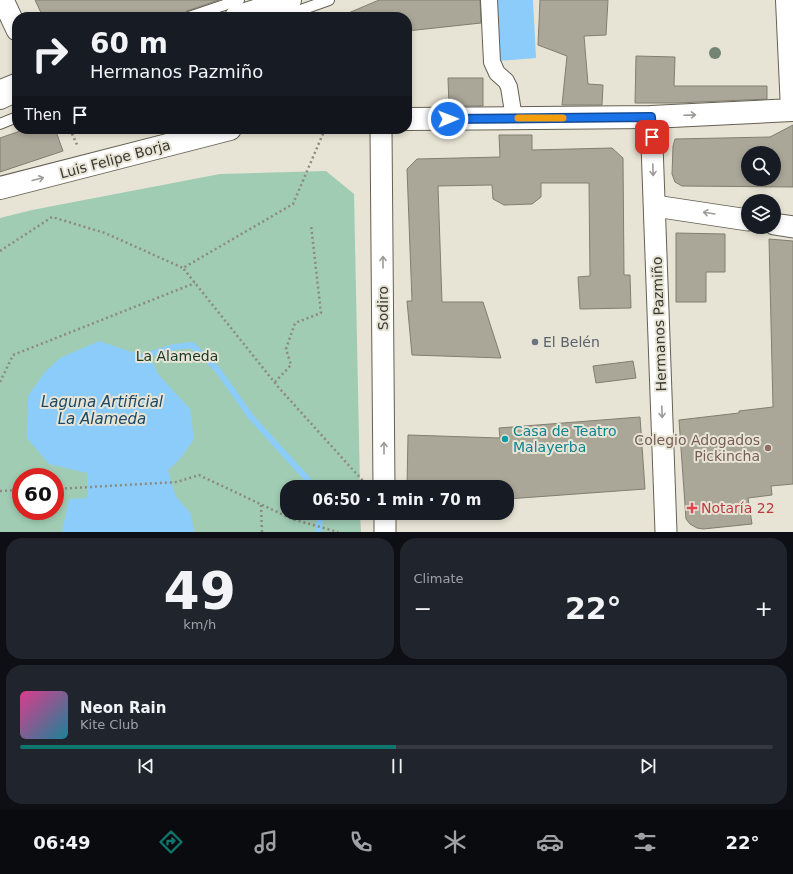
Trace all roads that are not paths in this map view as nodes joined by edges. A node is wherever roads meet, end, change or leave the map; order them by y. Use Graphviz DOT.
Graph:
graph roads {
  1 [pos="3,0"];
  2 [pos="239,0"];
  3 [pos="290,0"];
  4 [pos="329,0"];
  5 [pos="490,0"];
  6 [pos="787,0"];
  7 [pos="204,12"];
  8 [pos="252,12"];
  9 [pos="295,12"];
  10 [pos="12,19"];
  11 [pos="12,80"];
  12 [pos="0,85"];
  13 [pos="12,92"];
  14 [pos="0,98"];
  15 [pos="792,110"];
  16 [pos="651,117"];
  17 [pos="514,118"];
  18 [pos="12,119"];
  19 [pos="412,119"];
  20 [pos="0,124"];
  21 [pos="211,134"];
  22 [pos="381,134"];
  23 [pos="0,188"];
  24 [pos="654,206"];
  25 [pos="741,219"];
  26 [pos="781,225"];
  27 [pos="793,227"];
  28 [pos="384,480"];
  29 [pos="384,520"];
  30 [pos="385,532"];
  31 [pos="666,532"];
  1 -- 10 [label="street"];
  2 -- 7 [label="lane"];
  3 -- 8 [label="main road"];
  4 -- 9 [label="lane"];
  5 -- 17 [label="street"];
  6 -- 15 [label="main road"];
  11 -- 12 [label="lane"];
  13 -- 14 [label="main road"];
  16 -- 15 [label="main road, one-way"];
  16 -- 17 [label="main road"];
  16 -- 24 [label="street, Hermanos Pazmiño, one-way"];
  17 -- 19 [label="main road"];
  18 -- 20 [label="lane"];
  23 -- 21 [label="main road, Luis Felipe Borja, one-way"];
  28 -- 22 [label="street, Sodiro, one-way"];
  25 -- 24 [label="street, one-way"];
  24 -- 31 [label="street, Hermanos Pazmiño, one-way"];
  26 -- 27 [label="street"];
  29 -- 30 [label="street"];
}
